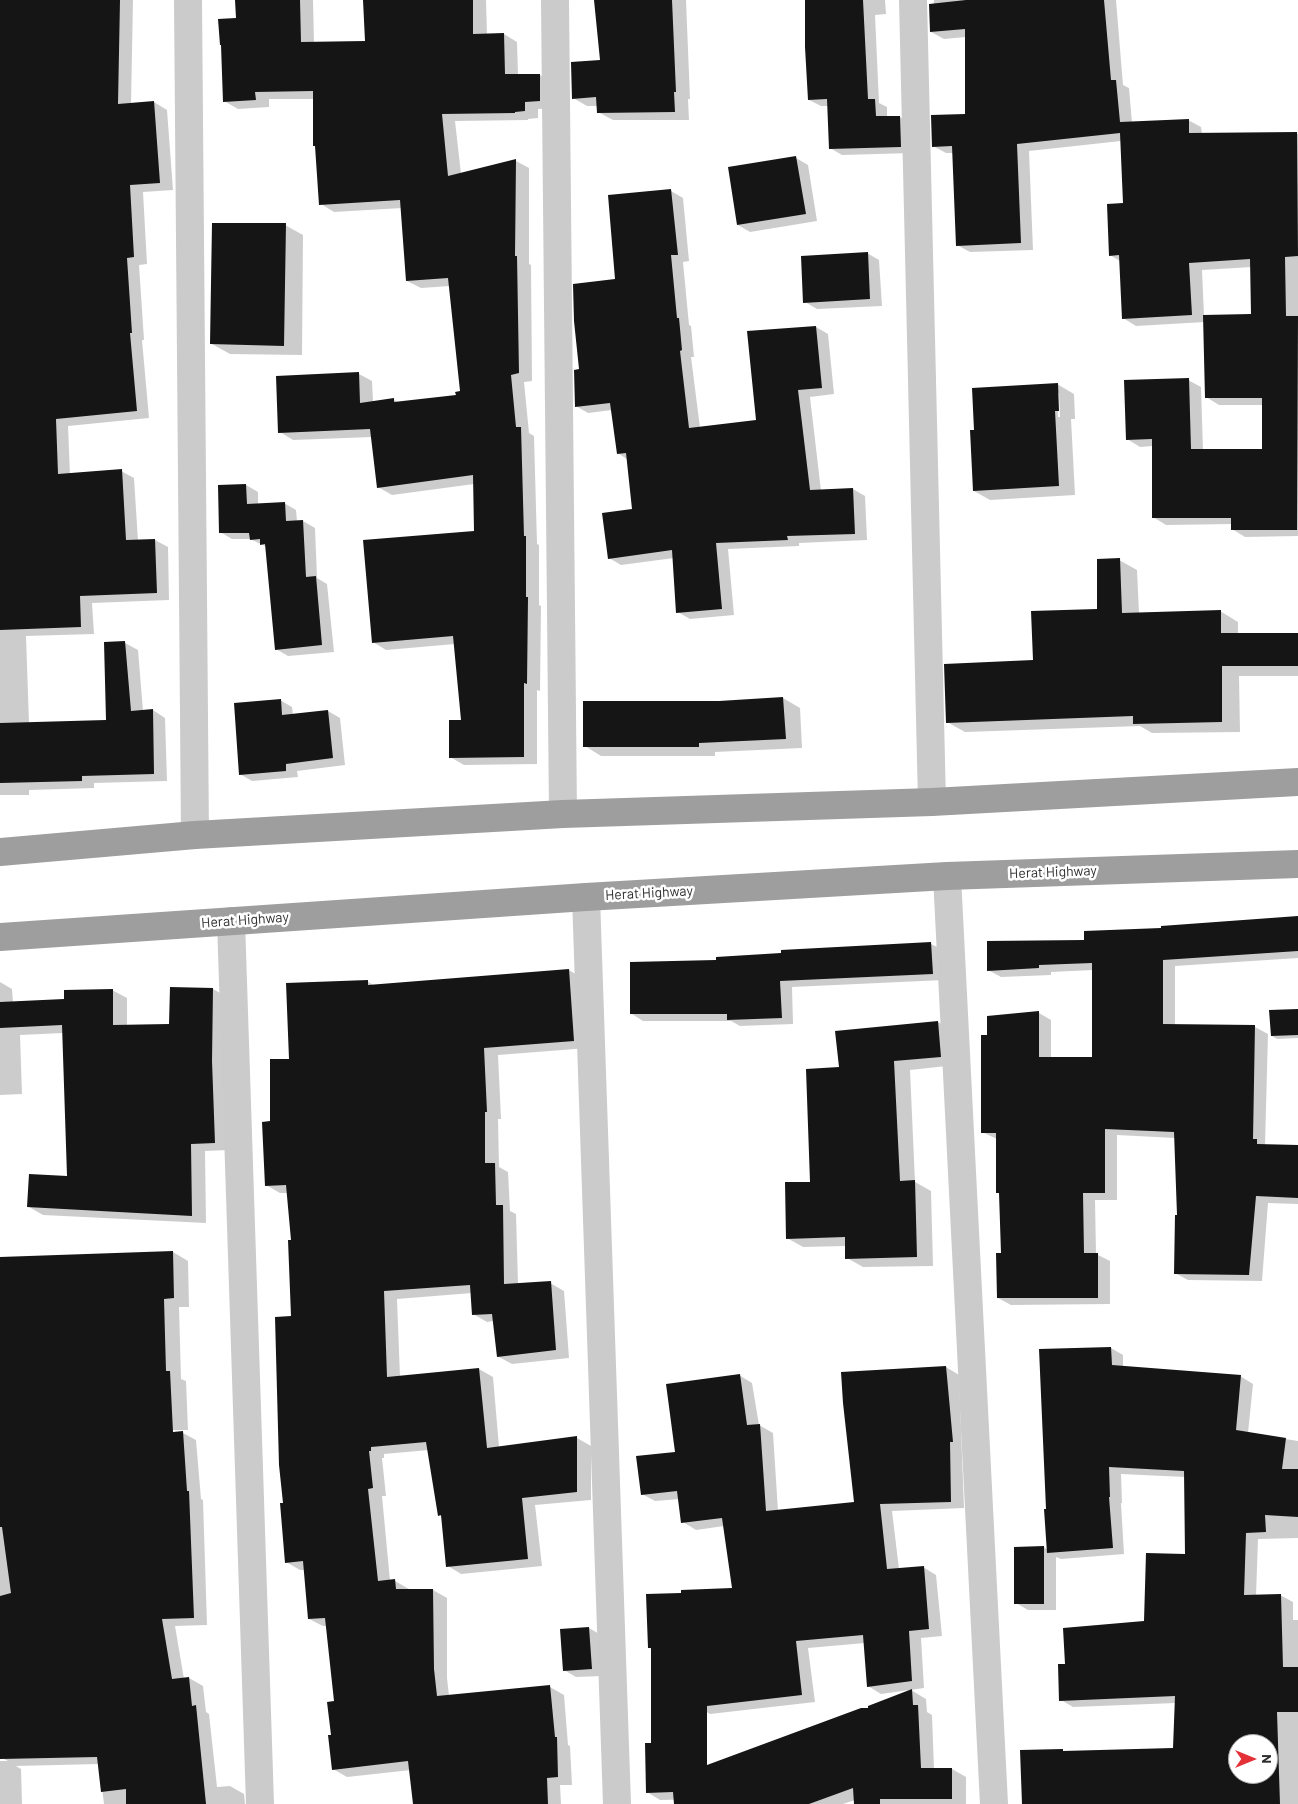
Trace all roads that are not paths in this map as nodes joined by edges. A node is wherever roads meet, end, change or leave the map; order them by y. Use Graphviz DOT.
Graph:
graph roads {
  1 [pos="188,0"];
  2 [pos="555,0"];
  3 [pos="913,0"];
  4 [pos="1298,782"];
  5 [pos="932,802"];
  6 [pos="563,814"];
  7 [pos="195,835"];
  8 [pos="0,852"];
  9 [pos="1298,864"];
  10 [pos="947,876"];
  11 [pos="586,897"];
  12 [pos="231,921"];
  13 [pos="0,937"];
  14 [pos="260,1804"];
  15 [pos="617,1804"];
  16 [pos="994,1804"];
  1 -- 7 [label="street"];
  2 -- 6 [label="street"];
  3 -- 5 [label="street"];
  4 -- 5 [label="highway"];
  5 -- 6 [label="highway"];
  6 -- 7 [label="highway"];
  7 -- 8 [label="highway"];
  9 -- 10 [label="highway, Herat Highway"];
  10 -- 11 [label="highway, Herat Highway"];
  10 -- 16 [label="street"];
  11 -- 12 [label="highway, Herat Highway"];
  11 -- 15 [label="street"];
  12 -- 13 [label="highway, Herat Highway"];
  12 -- 14 [label="street"];
}
